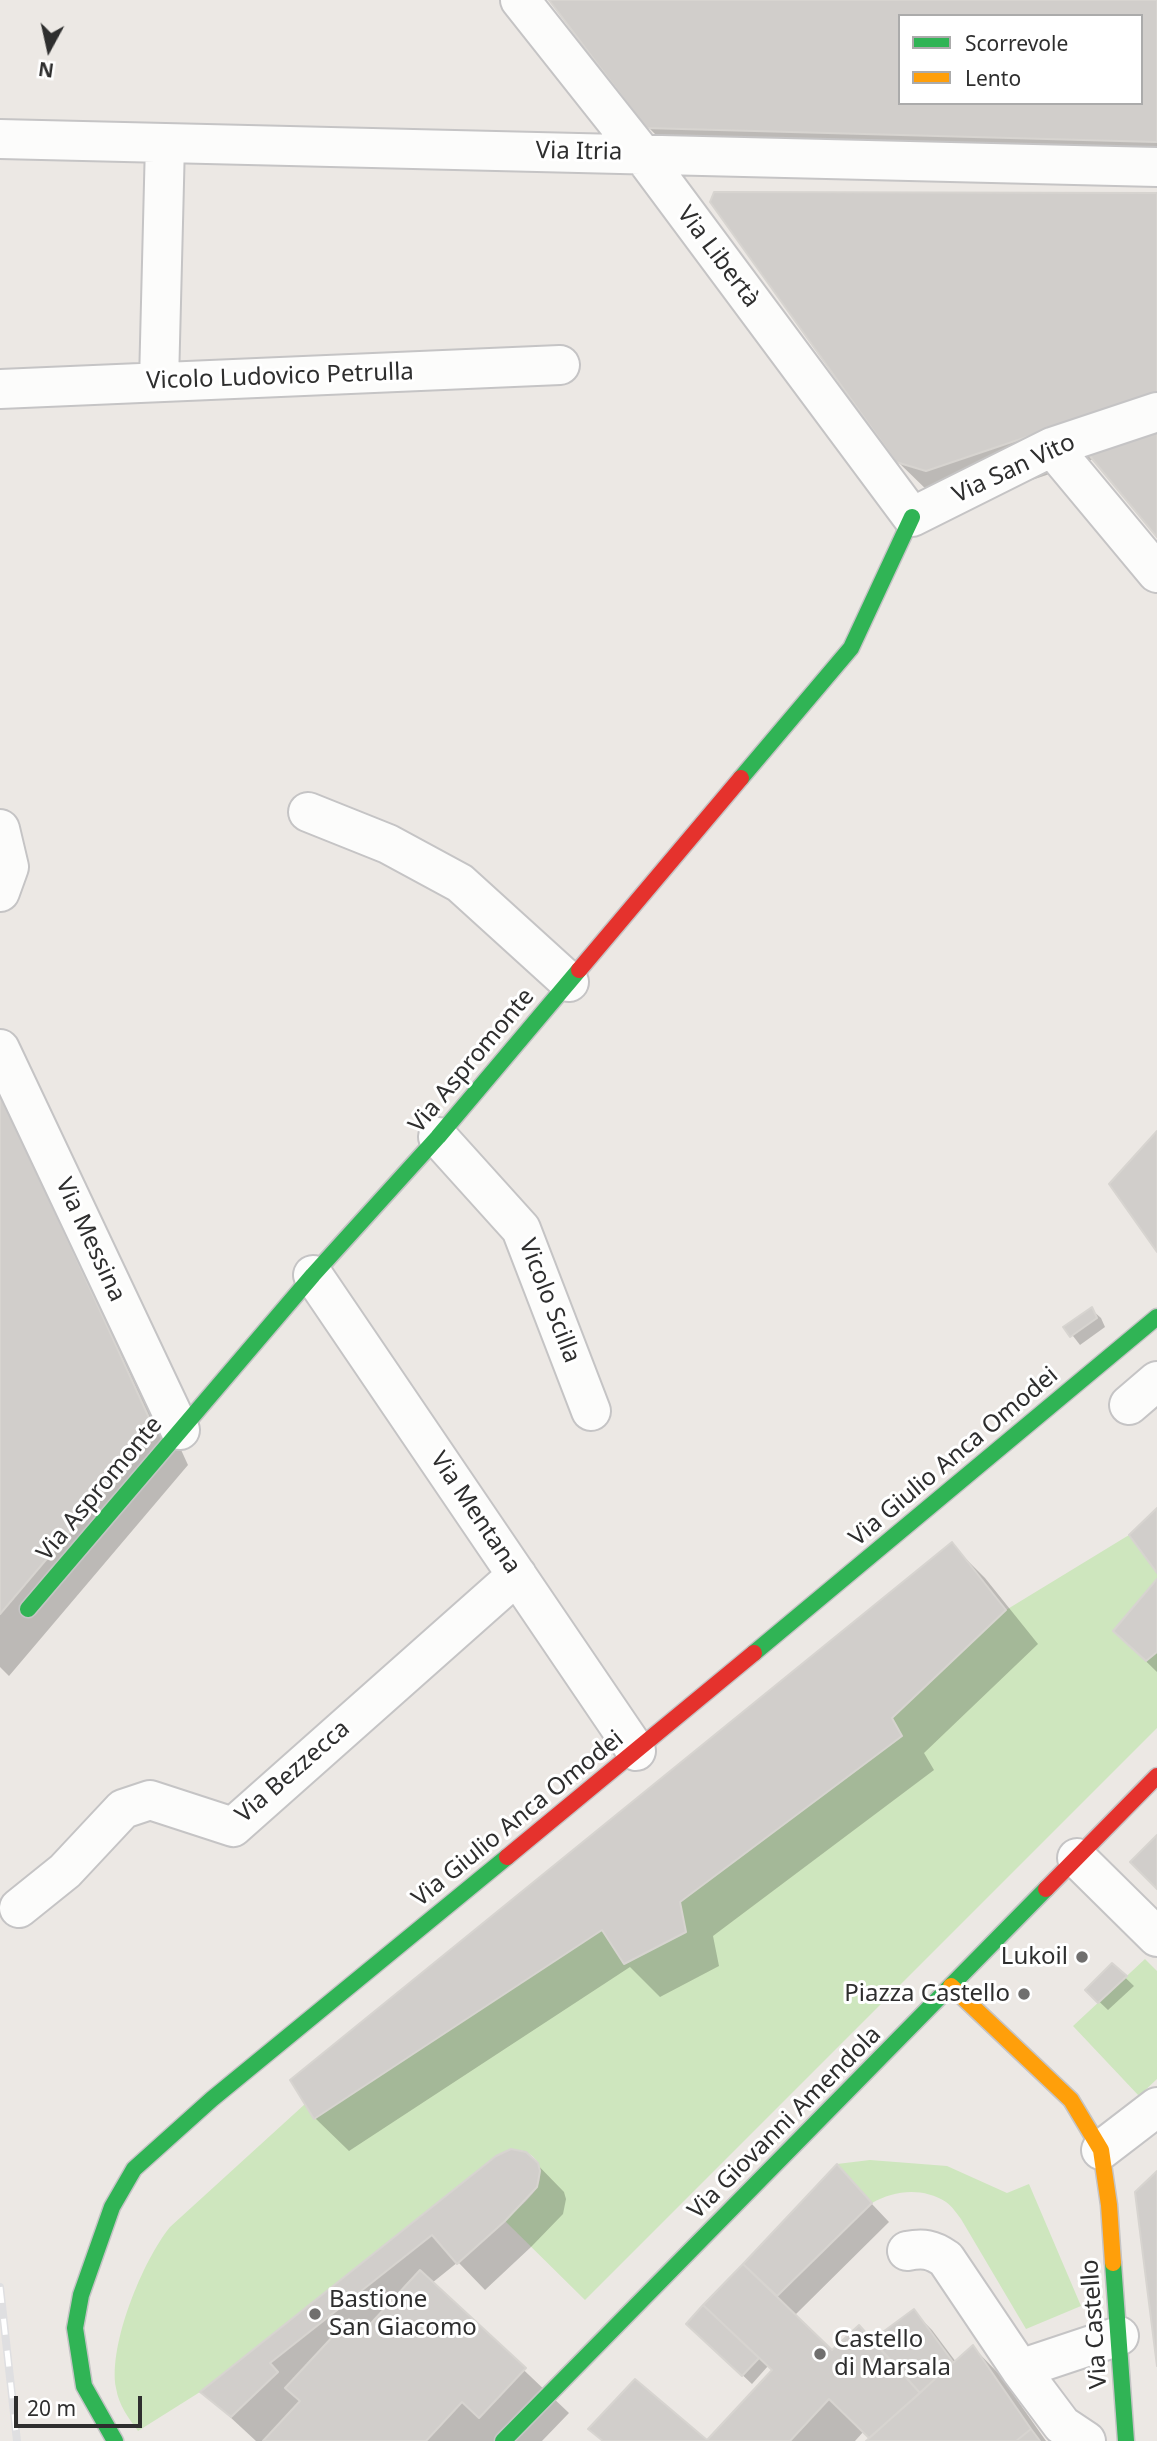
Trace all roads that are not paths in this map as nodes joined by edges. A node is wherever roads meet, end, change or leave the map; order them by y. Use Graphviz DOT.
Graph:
graph roads {
  1 [pos="520,0"];
  2 [pos="0,139"];
  3 [pos="165,143"];
  4 [pos="642,154"];
  5 [pos="1157,167"];
  6 [pos="560,365"];
  7 [pos="159,382"];
  8 [pos="0,389"];
  9 [pos="1157,412"];
  10 [pos="1052,447"];
  11 [pos="912,517"];
  12 [pos="1157,573"];
  13 [pos="308,812"];
  14 [pos="0,829"];
  15 [pos="0,892"];
  16 [pos="569,982"];
  17 [pos="0,1049"];
  18 [pos="438,1137"];
  19 [pos="313,1275"];
  20 [pos="1157,1317"];
  21 [pos="591,1411"];
  22 [pos="180,1430"];
  23 [pos="517,1576"];
  24 [pos="28,1609"];
  25 [pos="636,1751"];
  26 [pos="1157,1776"];
  27 [pos="1077,1858"];
  28 [pos="19,1908"];
  29 [pos="1157,1937"];
  30 [pos="951,1986"];
  31 [pos="1153,2119"];
  32 [pos="1101,2150"];
  33 [pos="907,2251"];
  34 [pos="1119,2336"];
  35 [pos="1020,2368"];
  36 [pos="115,2441"];
  37 [pos="503,2441"];
  38 [pos="1086,2441"];
  39 [pos="1126,2441"];
  1 -- 4 [label="street, Via Libertà"];
  2 -- 3 [label="street, Via Itria"];
  3 -- 4 [label="street, Via Itria"];
  3 -- 7 [label="street"];
  4 -- 5 [label="street, Via Itria"];
  4 -- 11 [label="street, Via Libertà"];
  6 -- 7 [label="street, Vicolo Ludovico Petrulla"];
  7 -- 8 [label="street, Vicolo Ludovico Petrulla"];
  9 -- 10 [label="street, Via San Vito"];
  10 -- 11 [label="street, Via San Vito"];
  10 -- 12 [label="street"];
  11 -- 16 [label="main road, Via Aspromonte"];
  13 -- 16 [label="street"];
  14 -- 15 [label="street"];
  16 -- 18 [label="main road, Via Aspromonte"];
  17 -- 22 [label="street, Via Messina"];
  18 -- 19 [label="main road, Via Aspromonte"];
  18 -- 21 [label="street, Vicolo Scilla"];
  19 -- 22 [label="main road, Via Aspromonte"];
  19 -- 23 [label="street, Via Mentana"];
  20 -- 25 [label="main road, Via Giulio Anca Omodei"];
  22 -- 24 [label="main road, Via Aspromonte"];
  23 -- 25 [label="street, Via Mentana"];
  23 -- 28 [label="street, Via Bezzecca"];
  25 -- 36 [label="main road, Via Giulio Anca Omodei"];
  26 -- 27 [label="main road, Via Giovanni Amendola"];
  27 -- 29 [label="street"];
  27 -- 30 [label="main road, Via Giovanni Amendola"];
  30 -- 32 [label="main road"];
  30 -- 37 [label="main road, Via Giovanni Amendola"];
  31 -- 32 [label="street"];
  32 -- 34 [label="main road, Via Castello"];
  33 -- 35 [label="street"];
  34 -- 35 [label="street"];
  34 -- 39 [label="main road, Via Castello"];
  35 -- 38 [label="street"];
}
